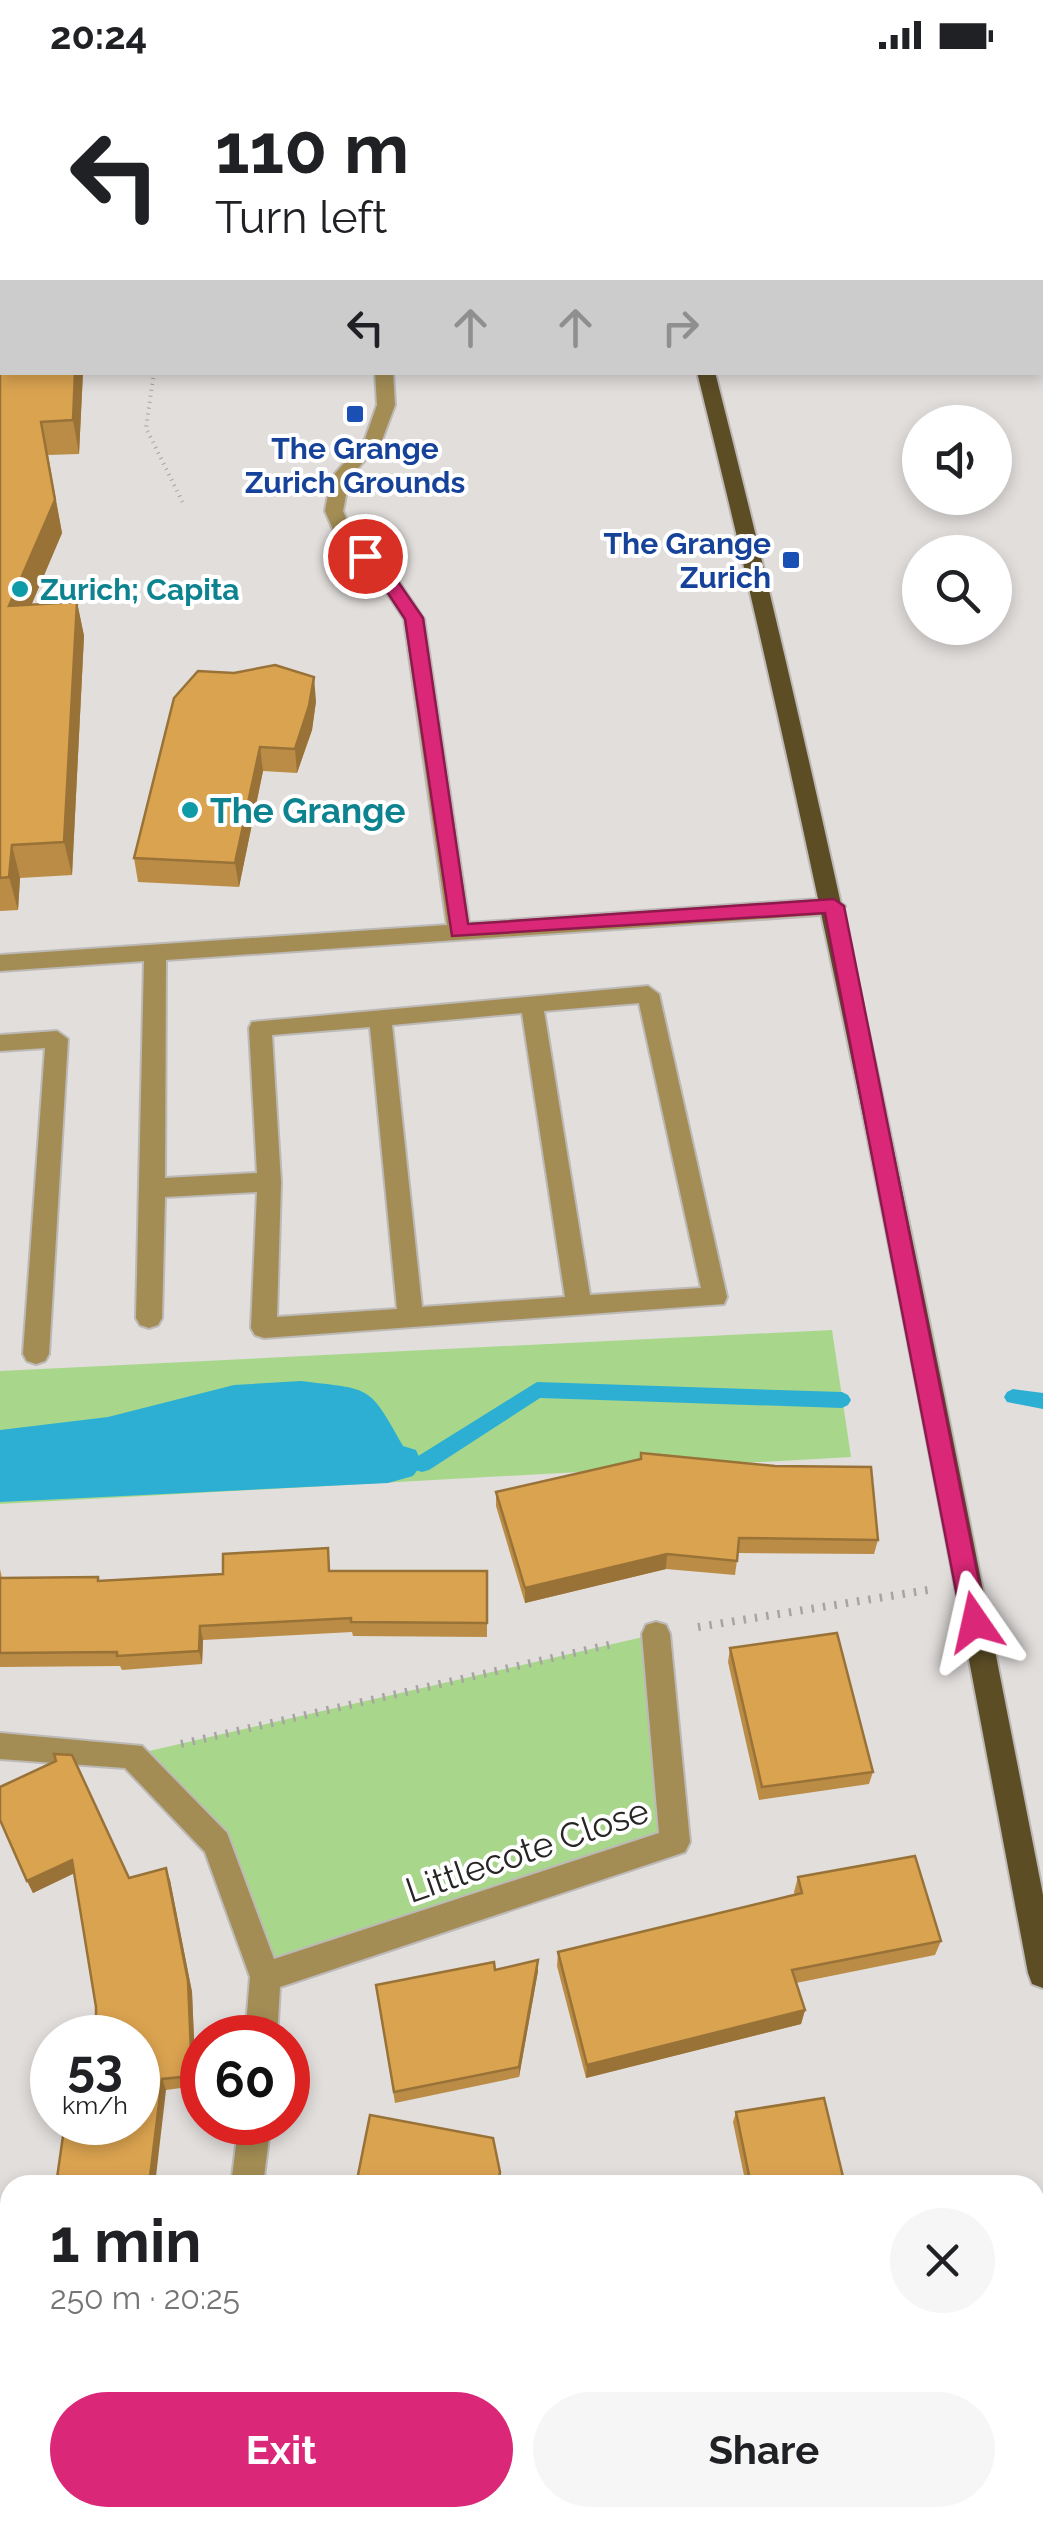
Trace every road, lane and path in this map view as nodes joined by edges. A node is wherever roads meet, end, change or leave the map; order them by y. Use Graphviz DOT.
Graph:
graph roads {
  1 [pos="154,375"];
  2 [pos="384,375"];
  3 [pos="707,375"];
  4 [pos="183,502"];
  5 [pos="834,906"];
  6 [pos="459,931"];
  7 [pos="155,952"];
  8 [pos="0,963"];
  9 [pos="532,1004"];
  10 [pos="380,1017"];
  11 [pos="0,1043"];
  12 [pos="269,1182"];
  13 [pos="153,1188"];
  14 [pos="579,1307"];
  15 [pos="410,1316"];
  16 [pos="149,1318"];
  17 [pos="36,1354"];
  18 [pos="967,1584"];
  19 [pos="656,1634"];
  20 [pos="0,1746"];
  21 [pos="132,1756"];
  22 [pos="1043,1973"];
  23 [pos="264,1978"];
  24 [pos="262,2015"];
  25 [pos="252,2145"];
  26 [pos="249,2175"];
  1 -- 4 [label="path"];
  2 -- 6 [label="street"];
  3 -- 5 [label="main road"];
  5 -- 6 [label="street"];
  5 -- 18 [label="main road"];
  6 -- 7 [label="street"];
  7 -- 8 [label="street"];
  7 -- 13 [label="street"];
  9 -- 10 [label="street"];
  9 -- 14 [label="street"];
  9 -- 14 [label="street"];
  10 -- 12 [label="street"];
  10 -- 15 [label="street"];
  11 -- 17 [label="street"];
  12 -- 13 [label="street"];
  12 -- 15 [label="street"];
  13 -- 16 [label="street"];
  14 -- 15 [label="street"];
  18 -- 19 [label="path"];
  18 -- 22 [label="main road"];
  19 -- 21 [label="path"];
  19 -- 23 [label="street, Littlecote Close"];
  20 -- 21 [label="street"];
  21 -- 23 [label="street"];
  23 -- 24 [label="street"];
  25 -- 26 [label="street"];
}
